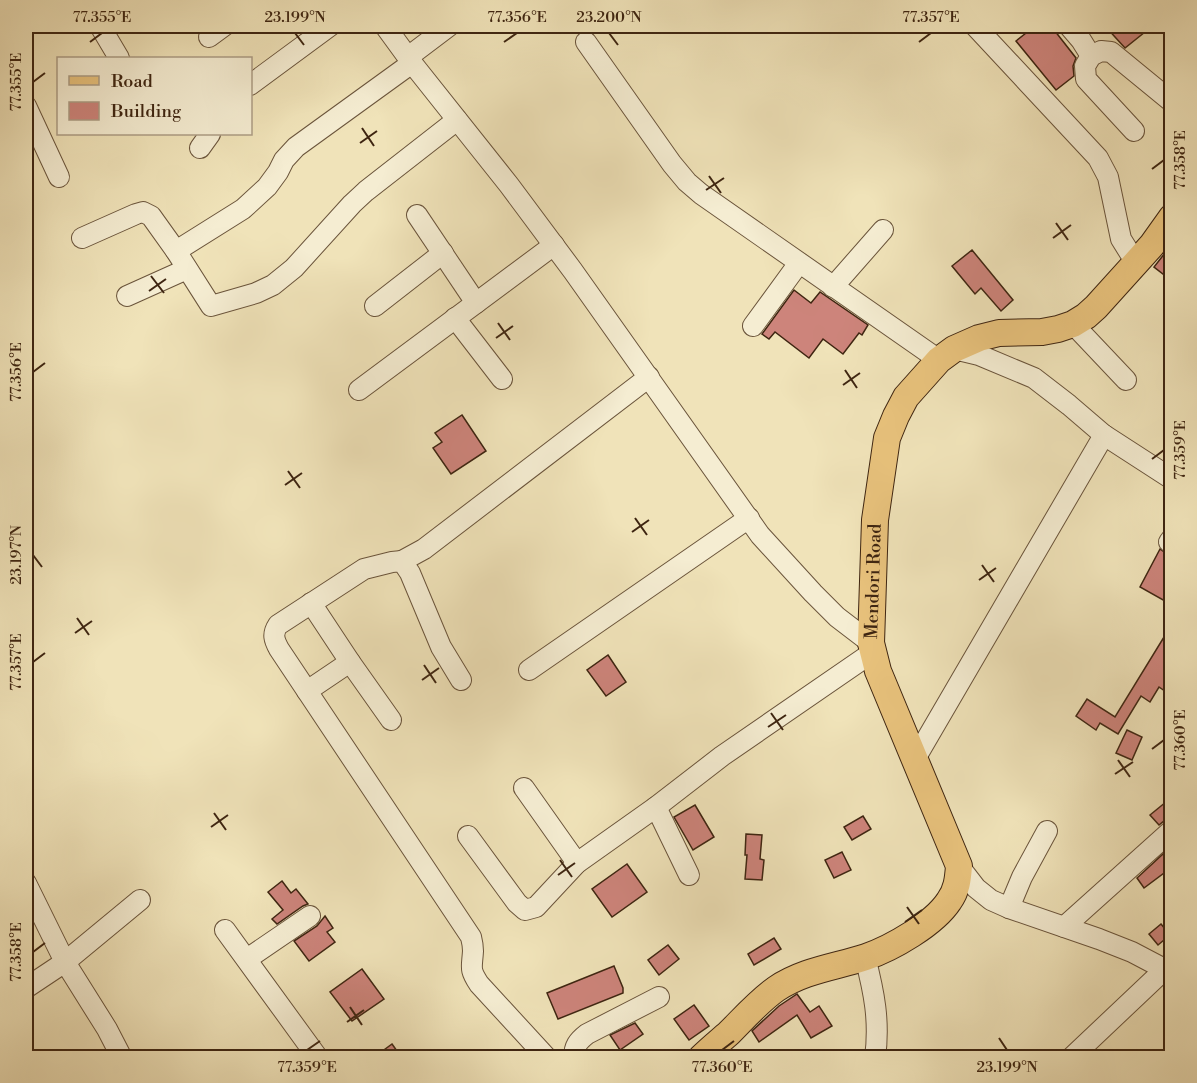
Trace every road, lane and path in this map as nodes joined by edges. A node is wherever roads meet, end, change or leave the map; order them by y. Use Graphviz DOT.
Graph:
graph roads {
  1 [pos="100,26"];
  2 [pos="330,26"];
  3 [pos="385,26"];
  4 [pos="449,26"];
  5 [pos="975,26"];
  6 [pos="1069,26"];
  7 [pos="586,42"];
  8 [pos="1091,56"];
  9 [pos="118,57"];
  10 [pos="410,60"];
  11 [pos="252,84"];
  12 [pos="1172,102"];
  13 [pos="26,106"];
  14 [pos="457,120"];
  15 [pos="1134,131"];
  16 [pos="59,177"];
  17 [pos="417,215"];
  18 [pos="1172,217"];
  19 [pos="883,230"];
  20 [pos="82,238"];
  21 [pos="554,245"];
  22 [pos="176,251"];
  23 [pos="443,253"];
  24 [pos="799,263"];
  25 [pos="1136,263"];
  26 [pos="186,269"];
  27 [pos="833,287"];
  28 [pos="128,296"];
  29 [pos="476,303"];
  30 [pos="375,306"];
  31 [pos="456,318"];
  32 [pos="1073,324"];
  33 [pos="753,326"];
  34 [pos="946,354"];
  35 [pos="649,377"];
  36 [pos="502,379"];
  37 [pos="1126,380"];
  38 [pos="359,390"];
  39 [pos="1104,435"];
  40 [pos="1172,479"];
  41 [pos="749,518"];
  42 [pos="402,561"];
  43 [pos="312,603"];
  44 [pos="872,648"];
  45 [pos="350,662"];
  46 [pos="529,670"];
  47 [pos="461,680"];
  48 [pos="307,691"];
  49 [pos="391,720"];
  50 [pos="915,759"];
  51 [pos="524,788"];
  52 [pos="656,807"];
  53 [pos="1172,830"];
  54 [pos="1047,831"];
  55 [pos="468,836"];
  56 [pos="577,863"];
  57 [pos="959,866"];
  58 [pos="689,875"];
  59 [pos="26,883"];
  60 [pos="140,900"];
  61 [pos="1009,908"];
  62 [pos="310,916"];
  63 [pos="1064,927"];
  64 [pos="225,930"];
  65 [pos="865,957"];
  66 [pos="247,959"];
  67 [pos="65,962"];
  68 [pos="1168,971"];
  69 [pos="26,988"];
  70 [pos="659,997"];
  71 [pos="122,1058"];
  72 [pos="318,1058"];
  73 [pos="547,1058"];
  74 [pos="574,1058"];
  75 [pos="701,1058"];
  76 [pos="875,1058"];
  77 [pos="1071,1058"];
  1 -- 9 [label="street"];
  2 -- 11 [label="street"];
  3 -- 10 [label="street"];
  4 -- 10 [label="street"];
  5 -- 25 [label="street"];
  6 -- 8 [label="street"];
  7 -- 24 [label="street"];
  8 -- 12 [label="street"];
  8 -- 15 [label="street"];
  10 -- 14 [label="street"];
  10 -- 22 [label="street"];
  13 -- 16 [label="street"];
  14 -- 21 [label="street"];
  14 -- 26 [label="street"];
  17 -- 23 [label="street"];
  18 -- 25 [label="main road, Mendori Road"];
  19 -- 27 [label="street"];
  20 -- 22 [label="street"];
  21 -- 29 [label="street"];
  21 -- 35 [label="street"];
  22 -- 26 [label="street"];
  23 -- 29 [label="street"];
  23 -- 30 [label="street"];
  24 -- 27 [label="street"];
  24 -- 33 [label="street"];
  25 -- 32 [label="main road, Mendori Road"];
  26 -- 28 [label="street"];
  27 -- 34 [label="street"];
  29 -- 31 [label="street"];
  31 -- 36 [label="street"];
  31 -- 38 [label="street"];
  32 -- 34 [label="main road, Mendori Road"];
  32 -- 37 [label="street"];
  34 -- 39 [label="street"];
  34 -- 44 [label="main road, Mendori Road"];
  35 -- 41 [label="street"];
  35 -- 42 [label="street"];
  39 -- 40 [label="street"];
  39 -- 50 [label="street"];
  41 -- 44 [label="street"];
  41 -- 46 [label="street"];
  42 -- 43 [label="street"];
  42 -- 47 [label="street"];
  43 -- 45 [label="street"];
  43 -- 48 [label="street"];
  44 -- 50 [label="main road, Mendori Road"];
  44 -- 52 [label="street"];
  45 -- 48 [label="street"];
  45 -- 49 [label="street"];
  48 -- 73 [label="street"];
  50 -- 57 [label="main road, Mendori Road"];
  51 -- 56 [label="street"];
  52 -- 56 [label="street"];
  52 -- 58 [label="street"];
  53 -- 63 [label="street"];
  54 -- 61 [label="street"];
  55 -- 56 [label="street"];
  57 -- 61 [label="street"];
  57 -- 65 [label="main road"];
  59 -- 67 [label="street"];
  60 -- 67 [label="street"];
  61 -- 63 [label="street"];
  62 -- 66 [label="street"];
  63 -- 68 [label="street"];
  64 -- 66 [label="street"];
  65 -- 75 [label="main road"];
  65 -- 76 [label="street"];
  66 -- 72 [label="street"];
  67 -- 69 [label="street"];
  67 -- 71 [label="street"];
  68 -- 77 [label="street"];
  70 -- 74 [label="street"];
}
